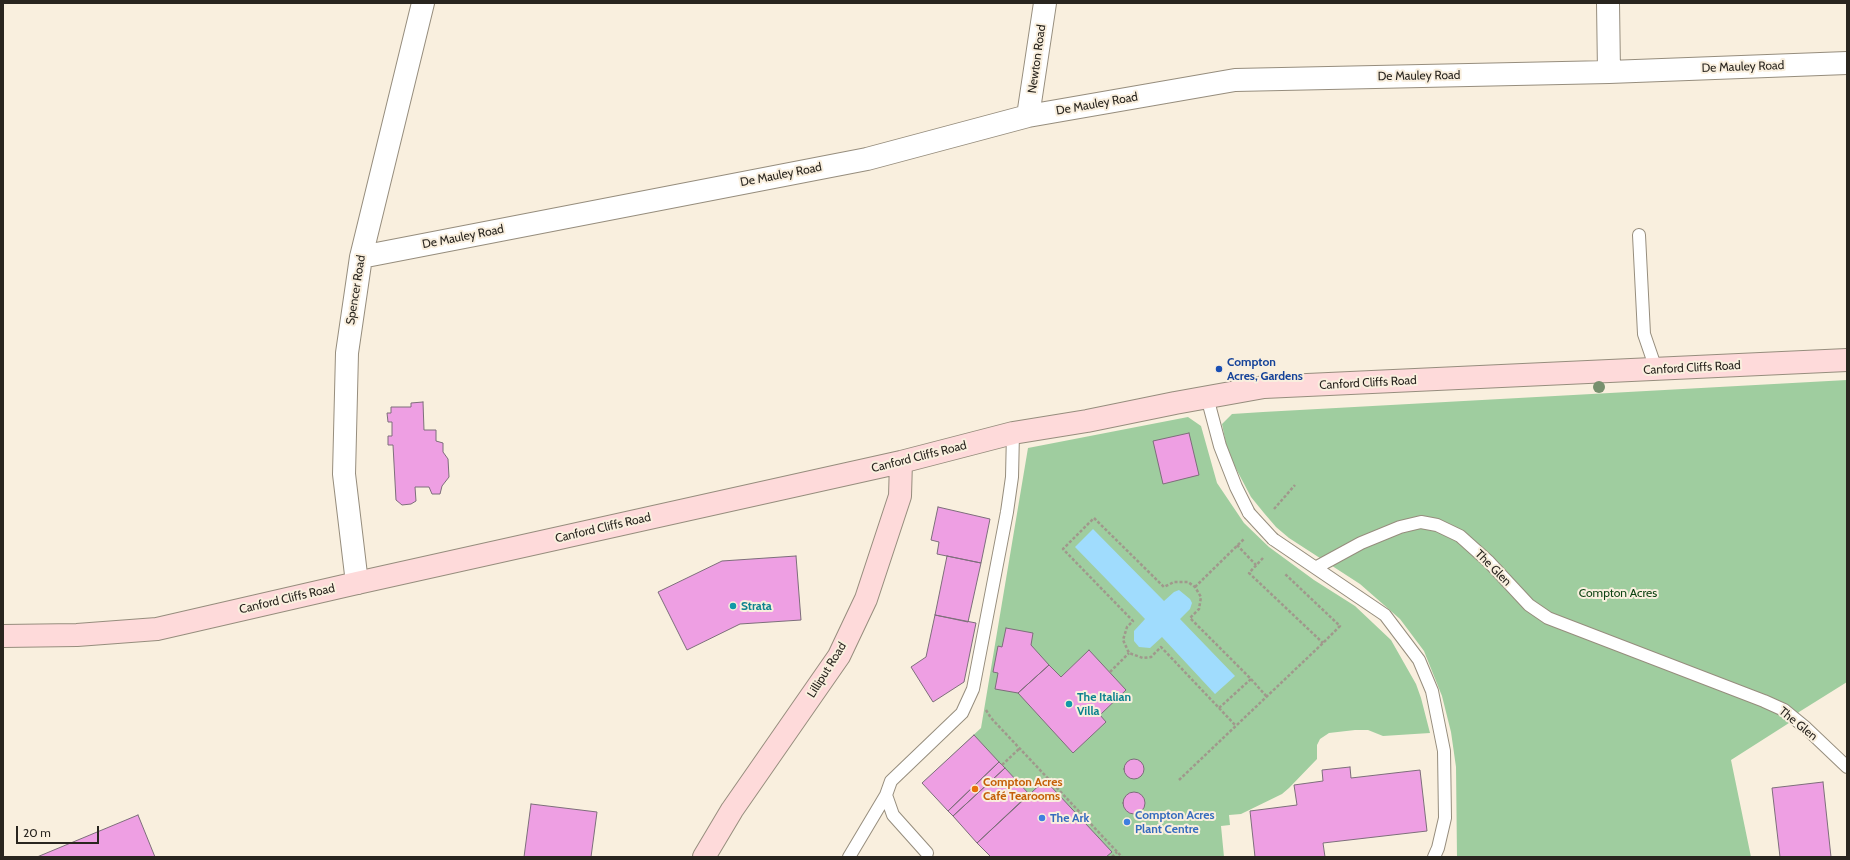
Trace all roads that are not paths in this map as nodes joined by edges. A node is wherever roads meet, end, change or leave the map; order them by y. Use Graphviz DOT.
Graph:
graph roads {
  1 [pos="423,3"];
  2 [pos="1045,3"];
  3 [pos="1608,3"];
  4 [pos="1847,63"];
  5 [pos="1609,72"];
  6 [pos="1028,116"];
  7 [pos="1639,234"];
  8 [pos="361,257"];
  9 [pos="1847,360"];
  10 [pos="1656,370"];
  11 [pos="1207,397"];
  12 [pos="1013,433"];
  13 [pos="901,462"];
  14 [pos="1317,567"];
  15 [pos="357,583"];
  16 [pos="3,636"];
  17 [pos="1847,767"];
  18 [pos="886,795"];
  19 [pos="927,853"];
  20 [pos="704,857"];
  21 [pos="849,857"];
  22 [pos="1434,857"];
  1 -- 8 [label="street, Spencer Road"];
  2 -- 6 [label="street, Newton Road"];
  3 -- 5 [label="street"];
  4 -- 5 [label="street, De Mauley Road"];
  5 -- 6 [label="street, De Mauley Road"];
  6 -- 8 [label="street, De Mauley Road"];
  7 -- 10 [label="lane"];
  8 -- 15 [label="street, Spencer Road"];
  9 -- 10 [label="street, Canford Cliffs Road"];
  10 -- 11 [label="street, Canford Cliffs Road"];
  11 -- 12 [label="street, Canford Cliffs Road"];
  11 -- 14 [label="lane, bridge"];
  12 -- 13 [label="street, Canford Cliffs Road"];
  12 -- 18 [label="lane"];
  13 -- 15 [label="street, Canford Cliffs Road"];
  13 -- 20 [label="street, Lilliput Road"];
  14 -- 17 [label="lane, The Glen"];
  14 -- 22 [label="lane"];
  15 -- 16 [label="street, Canford Cliffs Road"];
  18 -- 19 [label="lane"];
  18 -- 21 [label="lane"];
}
